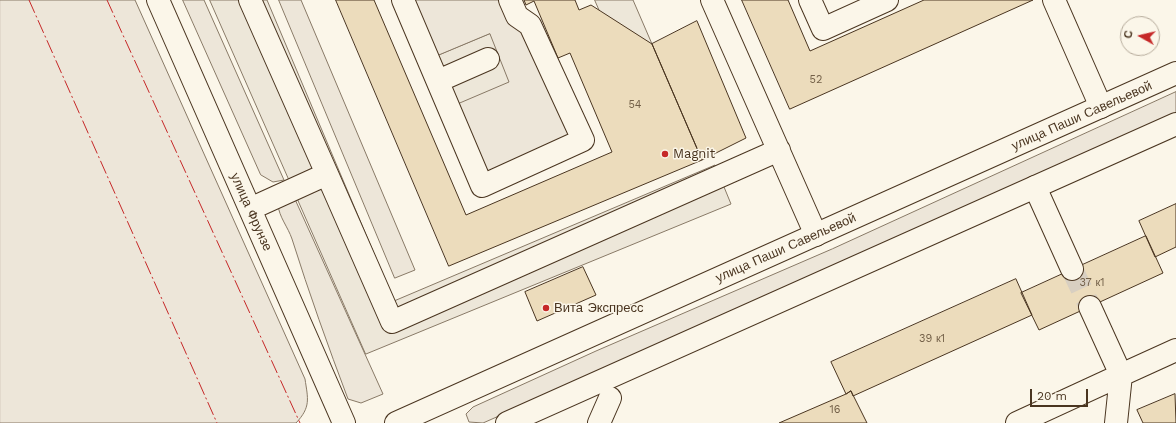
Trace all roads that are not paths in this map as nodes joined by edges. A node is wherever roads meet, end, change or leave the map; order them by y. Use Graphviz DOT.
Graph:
graph roads {
  1 [pos="158,0"];
  2 [pos="250,0"];
  3 [pos="403,0"];
  4 [pos="510,0"];
  5 [pos="712,0"];
  6 [pos="810,0"];
  7 [pos="887,0"];
  8 [pos="1054,0"];
  9 [pos="488,59"];
  10 [pos="1176,73"];
  11 [pos="438,81"];
  12 [pos="1101,107"];
  13 [pos="1176,124"];
  14 [pos="779,150"];
  15 [pos="327,174"];
  16 [pos="1035,187"];
  17 [pos="250,209"];
  18 [pos="816,234"];
  19 [pos="1072,269"];
  20 [pos="1090,307"];
  21 [pos="1176,350"];
  22 [pos="1121,375"];
  23 [pos="610,398"];
  24 [pos="344,423"];
  25 [pos="396,423"];
  26 [pos="507,423"];
  27 [pos="599,423"];
  28 [pos="1017,423"];
  29 [pos="1116,423"];
  1 -- 17 [label="main road, улица Фрунзе"];
  2 -- 15 [label="main road"];
  3 -- 11 [label="main road"];
  4 -- 11 [label="main road"];
  5 -- 14 [label="main road"];
  6 -- 7 [label="main road"];
  8 -- 12 [label="main road"];
  9 -- 11 [label="main road"];
  10 -- 12 [label="main road, улица Паши Савельевой"];
  12 -- 18 [label="main road, улица Паши Савельевой"];
  13 -- 16 [label="main road"];
  14 -- 15 [label="main road"];
  14 -- 18 [label="main road"];
  15 -- 17 [label="main road"];
  16 -- 19 [label="main road"];
  16 -- 26 [label="main road"];
  17 -- 24 [label="main road, улица Фрунзе"];
  18 -- 25 [label="main road, улица Паши Савельевой"];
  20 -- 22 [label="main road"];
  21 -- 22 [label="main road"];
  22 -- 28 [label="main road"];
  22 -- 29 [label="main road"];
  23 -- 27 [label="main road"];
}
